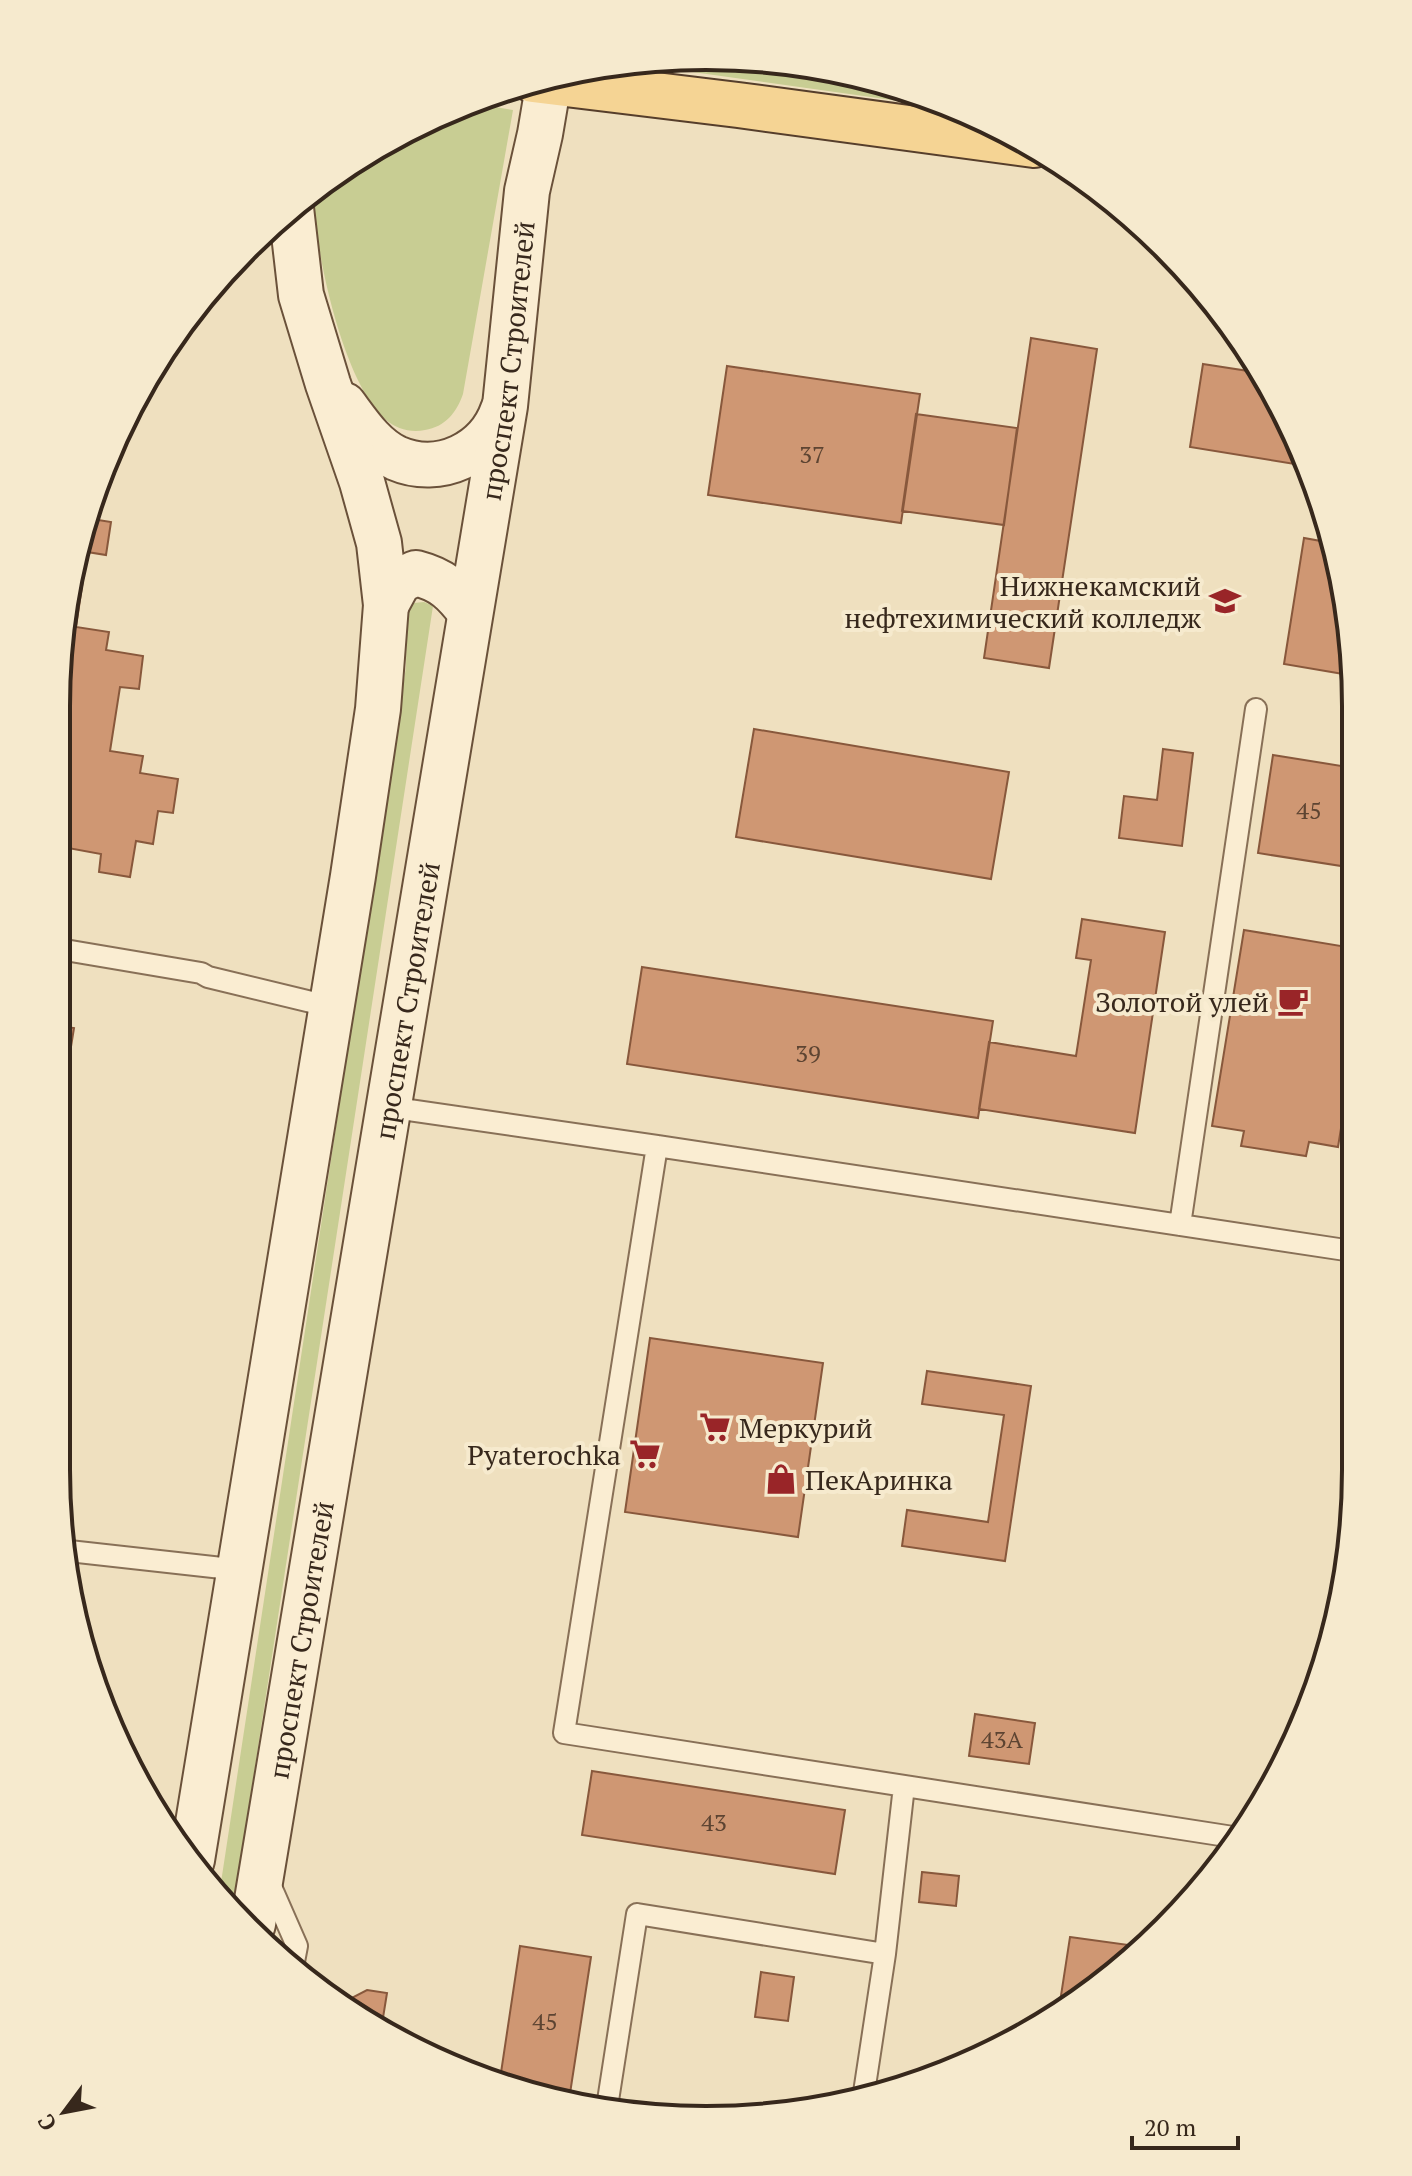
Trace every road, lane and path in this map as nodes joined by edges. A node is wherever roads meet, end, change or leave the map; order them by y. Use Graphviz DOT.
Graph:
graph roads {
  1 [pos="577,83"];
  2 [pos="543,91"];
  3 [pos="993,139"];
  4 [pos="293,223"];
  5 [pos="328,384"];
  6 [pos="505,406"];
  7 [pos="386,605"];
  8 [pos="470,612"];
  9 [pos="1256,709"];
  10 [pos="70,951"];
  11 [pos="332,1007"];
  12 [pos="388,1107"];
  13 [pos="657,1146"];
  14 [pos="1180,1225"];
  15 [pos="1342,1249"];
  16 [pos="75,1552"];
  17 [pos="240,1570"];
  18 [pos="904,1786"];
  19 [pos="1226,1836"];
  20 [pos="194,1847"];
  21 [pos="262,1868"];
  22 [pos="254,1918"];
  23 [pos="885,1954"];
  24 [pos="295,1955"];
  25 [pos="865,2085"];
  26 [pos="608,2098"];
  1 -- 3 [label="main road"];
  2 -- 6 [label="main road, проспект Строителей"];
  4 -- 5 [label="main road"];
  5 -- 6 [label="main road"];
  5 -- 7 [label="main road"];
  6 -- 8 [label="main road, проспект Строителей"];
  7 -- 8 [label="main road"];
  7 -- 11 [label="main road"];
  8 -- 12 [label="main road, проспект Строителей"];
  9 -- 14 [label="lane"];
  10 -- 11 [label="lane"];
  11 -- 17 [label="main road"];
  12 -- 13 [label="lane"];
  12 -- 21 [label="main road, проспект Строителей"];
  13 -- 14 [label="lane"];
  13 -- 18 [label="lane"];
  14 -- 15 [label="lane"];
  16 -- 17 [label="lane"];
  17 -- 20 [label="main road"];
  18 -- 19 [label="lane"];
  18 -- 23 [label="lane"];
  21 -- 22 [label="main road, проспект Строителей"];
  21 -- 24 [label="lane"];
  23 -- 25 [label="lane"];
  23 -- 26 [label="lane"];
}
